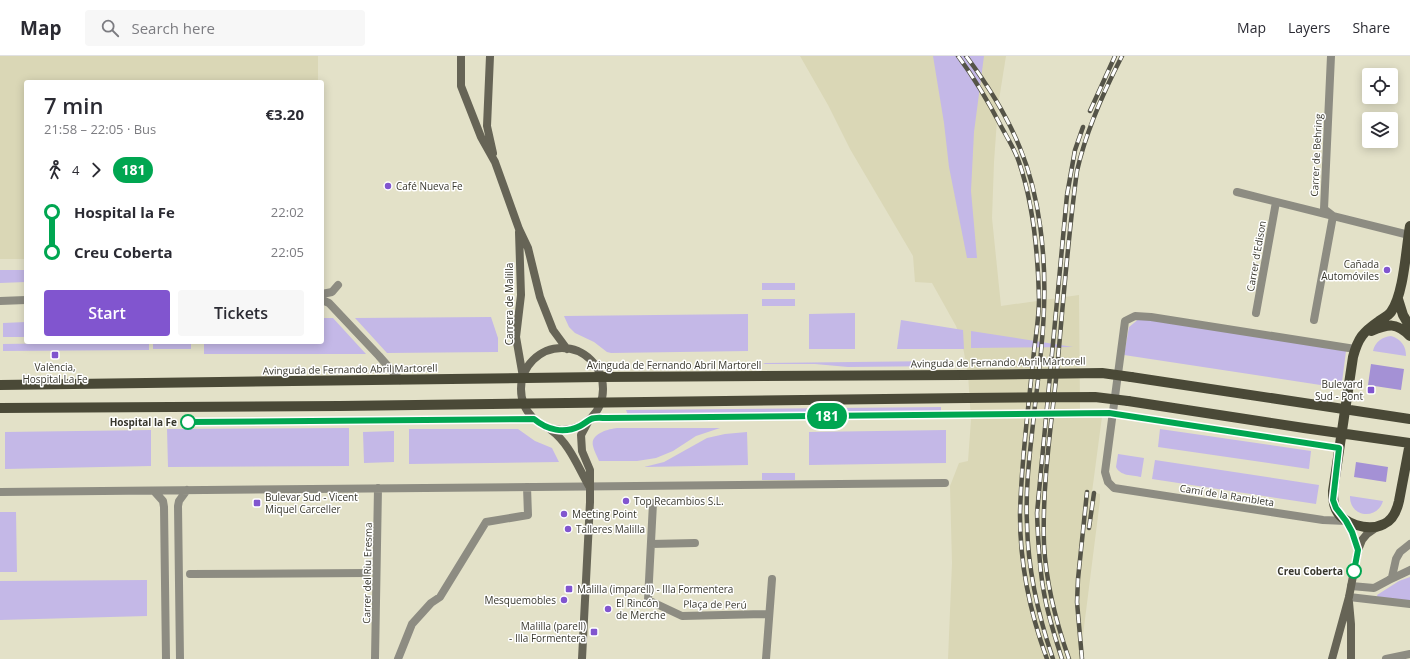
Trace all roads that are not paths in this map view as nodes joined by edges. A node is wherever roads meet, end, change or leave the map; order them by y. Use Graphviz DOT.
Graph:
graph roads {
  1 [pos="461,56"];
  2 [pos="490,56"];
  3 [pos="1331,56"];
  4 [pos="494,162"];
  5 [pos="1237,192"];
  6 [pos="1276,202"];
  7 [pos="1333,216"];
  8 [pos="519,229"];
  9 [pos="1409,230"];
  10 [pos="1409,249"];
  11 [pos="338,284"];
  12 [pos="324,294"];
  13 [pos="0,300"];
  14 [pos="24,300"];
  15 [pos="1398,300"];
  16 [pos="324,301"];
  17 [pos="1256,313"];
  18 [pos="1314,320"];
  19 [pos="1410,327"];
  20 [pos="1362,334"];
  21 [pos="1410,336"];
  22 [pos="567,349"];
  23 [pos="1355,349"];
  24 [pos="602,377"];
  25 [pos="523,378"];
  26 [pos="400,380"];
  27 [pos="0,385"];
  28 [pos="601,402"];
  29 [pos="524,403"];
  30 [pos="0,408"];
  31 [pos="1345,409"];
  32 [pos="591,419"];
  33 [pos="1410,419"];
  34 [pos="544,426"];
  35 [pos="1342,434"];
  36 [pos="1410,443"];
  37 [pos="945,483"];
  38 [pos="527,487"];
  39 [pos="589,487"];
  40 [pos="378,488"];
  41 [pos="154,490"];
  42 [pos="188,490"];
  43 [pos="0,492"];
  44 [pos="653,503"];
  45 [pos="1346,521"];
  46 [pos="1383,524"];
  47 [pos="695,543"];
  48 [pos="651,544"];
  49 [pos="1410,544"];
  50 [pos="1358,550"];
  51 [pos="1410,570"];
  52 [pos="367,573"];
  53 [pos="190,574"];
  54 [pos="772,579"];
  55 [pos="1389,580"];
  56 [pos="1351,586"];
  57 [pos="1349,597"];
  58 [pos="1410,604"];
  59 [pos="769,614"];
  60 [pos="1410,654"];
  61 [pos="166,659"];
  62 [pos="180,659"];
  63 [pos="375,659"];
  64 [pos="398,659"];
  65 [pos="582,659"];
  66 [pos="766,659"];
  67 [pos="1332,659"];
  68 [pos="1351,659"];
  69 [pos="1386,659"];
  1 -- 4 [label="street, Carrera de Malilla"];
  2 -- 4 [label="street, Carrera de Malilla"];
  3 -- 7 [label="street, Carrer de Behring"];
  4 -- 8 [label="street, Carrera de Malilla"];
  5 -- 6 [label="street"];
  6 -- 7 [label="street"];
  6 -- 17 [label="street, Carrer d'Edison"];
  7 -- 9 [label="street"];
  7 -- 18 [label="street"];
  8 -- 22 [label="street, Carrera de Malilla"];
  8 -- 25 [label="street, Carrera de Malilla"];
  9 -- 10 [label="main road"];
  10 -- 15 [label="main road"];
  11 -- 12 [label="street"];
  13 -- 14 [label="street"];
  15 -- 19 [label="main road"];
  15 -- 20 [label="main road"];
  16 -- 26 [label="street"];
  20 -- 21 [label="main road"];
  20 -- 23 [label="main road"];
  22 -- 24 [label="street"];
  22 -- 25 [label="street"];
  23 -- 31 [label="main road"];
  23 -- 45 [label="street, Camí de la Rambleta"];
  24 -- 25 [label="main road, Avinguda de Fernando Abril Martorell"];
  24 -- 28 [label="street"];
  24 -- 31 [label="main road, Avinguda de Fernando Abril Martorell, bridge"];
  25 -- 26 [label="main road, Avinguda de Fernando Abril Martorell"];
  25 -- 29 [label="street, Carrera de Malilla"];
  26 -- 27 [label="main road, Avinguda de Fernando Abril Martorell"];
  28 -- 29 [label="main road"];
  28 -- 32 [label="street"];
  28 -- 35 [label="main road, bridge"];
  29 -- 30 [label="main road"];
  29 -- 34 [label="street"];
  31 -- 33 [label="main road, Avinguda de Fernando Abril Martorell"];
  31 -- 35 [label="main road"];
  32 -- 34 [label="street"];
  32 -- 39 [label="street"];
  34 -- 39 [label="street"];
  35 -- 36 [label="main road"];
  35 -- 45 [label="main road"];
  36 -- 46 [label="main road"];
  37 -- 39 [label="street"];
  38 -- 39 [label="street"];
  38 -- 40 [label="street"];
  38 -- 64 [label="street"];
  39 -- 65 [label="street"];
  40 -- 42 [label="street"];
  40 -- 63 [label="street, Carrer del Riu Eresma"];
  41 -- 42 [label="street"];
  41 -- 43 [label="street"];
  41 -- 61 [label="street"];
  42 -- 62 [label="street"];
  44 -- 48 [label="street, Plaça de Perú"];
  45 -- 46 [label="main road"];
  45 -- 50 [label="street"];
  46 -- 50 [label="street"];
  47 -- 48 [label="street"];
  48 -- 59 [label="street, Plaça de Perú"];
  49 -- 55 [label="street"];
  50 -- 56 [label="street"];
  51 -- 55 [label="street"];
  52 -- 53 [label="street"];
  54 -- 59 [label="street"];
  55 -- 56 [label="street"];
  56 -- 57 [label="street"];
  57 -- 58 [label="street"];
  57 -- 67 [label="street"];
  57 -- 68 [label="street"];
  59 -- 66 [label="street"];
  60 -- 69 [label="street"];
}
